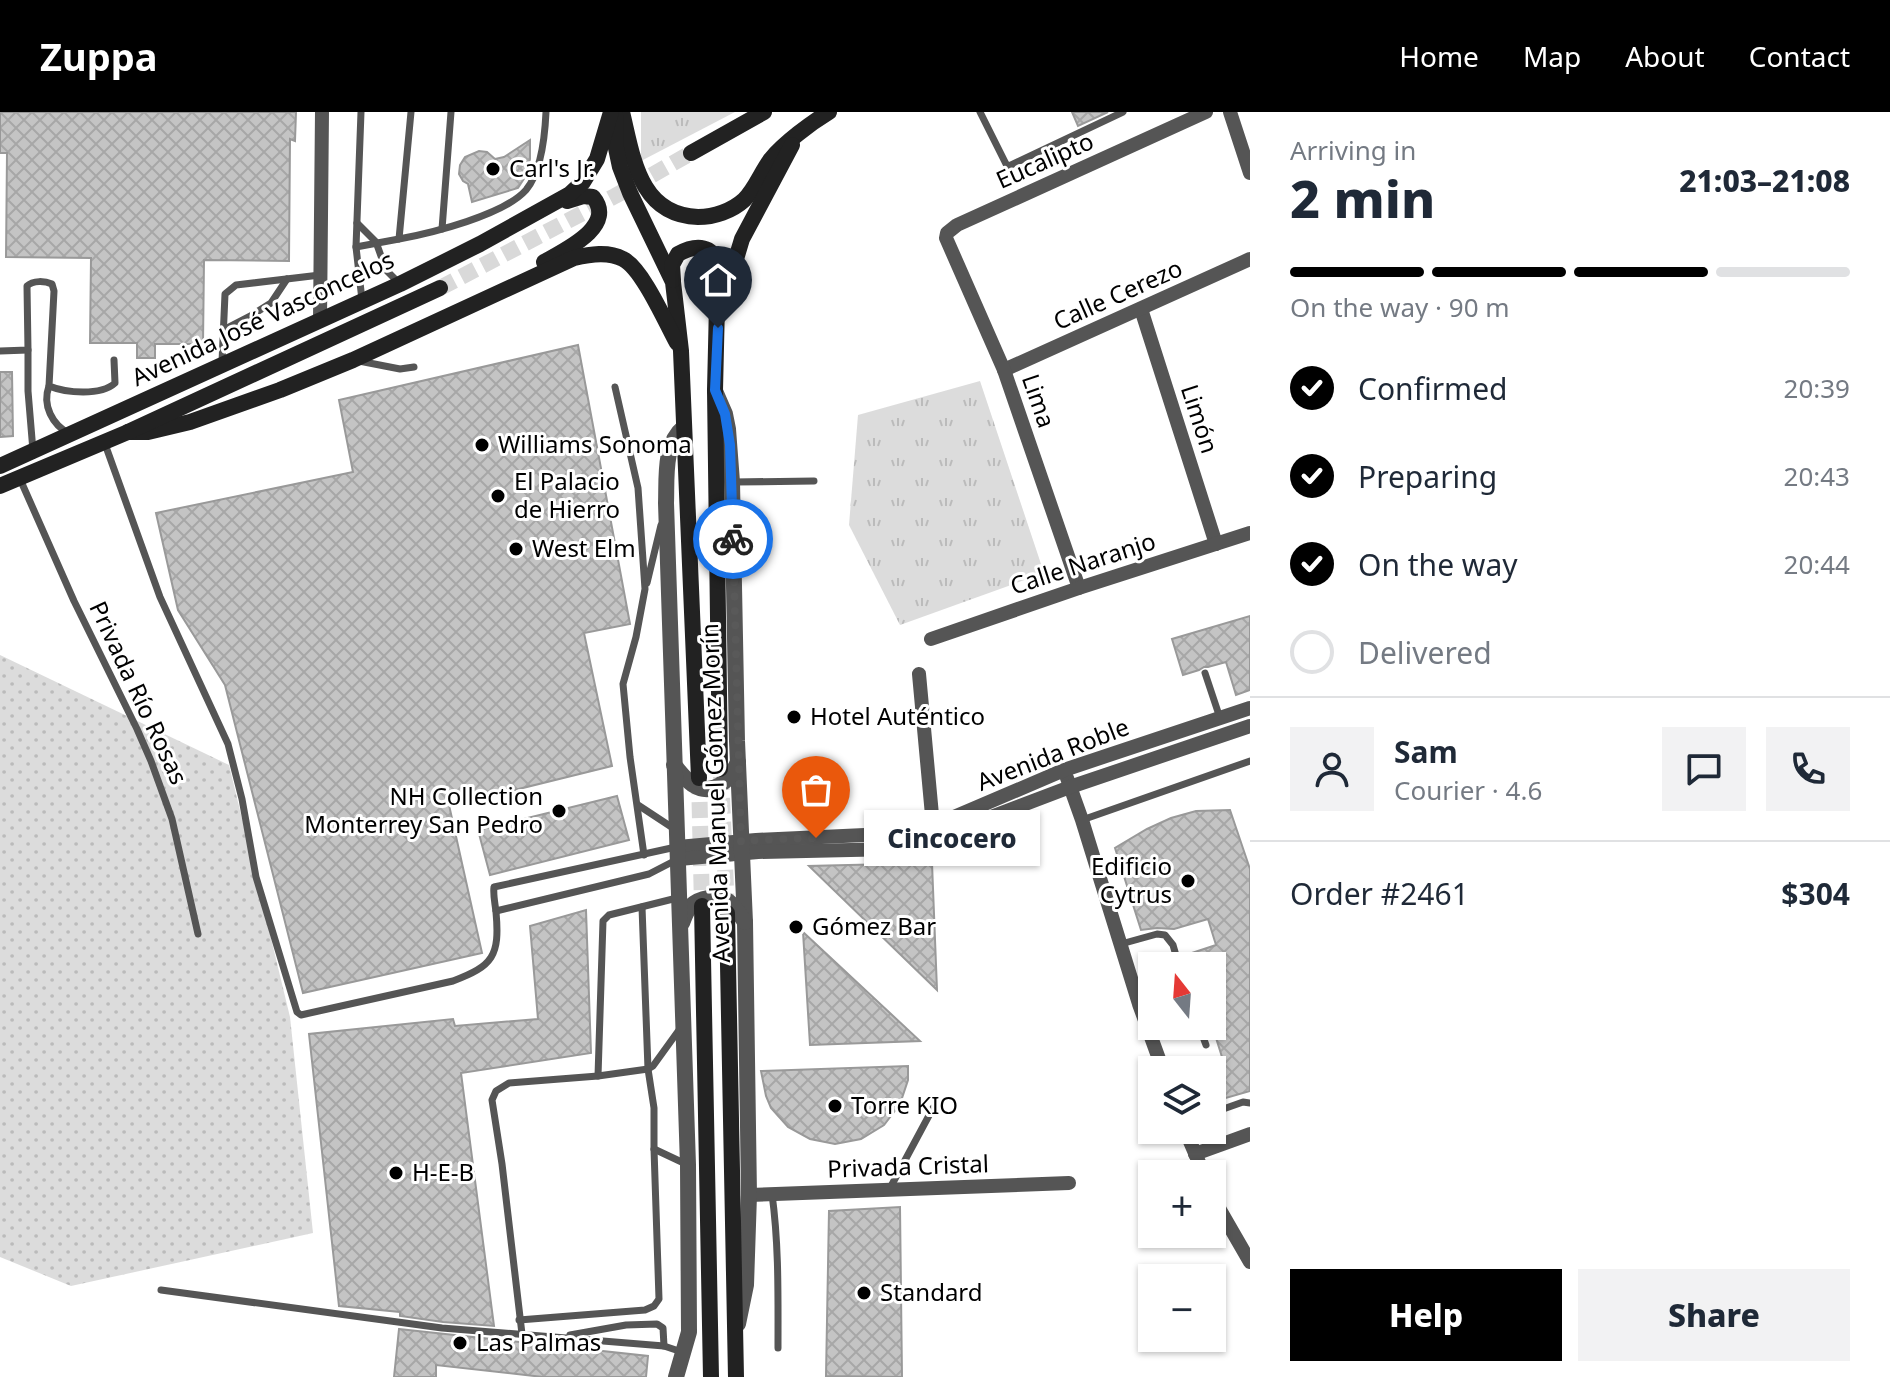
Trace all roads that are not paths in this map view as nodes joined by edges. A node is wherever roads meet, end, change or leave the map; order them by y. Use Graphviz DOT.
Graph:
graph roads {
  1 [pos="322,112"];
  2 [pos="361,112"];
  3 [pos="411,112"];
  4 [pos="451,112"];
  5 [pos="546,112"];
  6 [pos="613,112"];
  7 [pos="622,112"];
  8 [pos="764,112"];
  9 [pos="829,112"];
  10 [pos="980,112"];
  11 [pos="1123,112"];
  12 [pos="1206,112"];
  13 [pos="1230,112"];
  14 [pos="796,138"];
  15 [pos="691,153"];
  16 [pos="1250,173"];
  17 [pos="543,210"];
  18 [pos="357,223"];
  19 [pos="442,229"];
  20 [pos="947,233"];
  21 [pos="399,239"];
  22 [pos="376,242"];
  23 [pos="356,247"];
  24 [pos="1250,259"];
  25 [pos="320,274"];
  26 [pos="287,279"];
  27 [pos="673,282"];
  28 [pos="400,284"];
  29 [pos="440,288"];
  30 [pos="494,294"];
  31 [pos="362,300"];
  32 [pos="1141,309"];
  33 [pos="320,320"];
  34 [pos="718,328"];
  35 [pos="223,330"];
  36 [pos="28,350"];
  37 [pos="0,351"];
  38 [pos="681,351"];
  39 [pos="114,360"];
  40 [pos="353,360"];
  41 [pos="222,365"];
  42 [pos="414,367"];
  43 [pos="1004,370"];
  44 [pos="49,386"];
  45 [pos="615,387"];
  46 [pos="715,390"];
  47 [pos="684,427"];
  48 [pos="128,432"];
  49 [pos="70,434"];
  50 [pos="105,442"];
  51 [pos="27,454"];
  52 [pos="0,456"];
  53 [pos="0,466"];
  54 [pos="19,477"];
  55 [pos="814,481"];
  56 [pos="732,482"];
  57 [pos="0,486"];
  58 [pos="666,503"];
  59 [pos="1250,533"];
  60 [pos="1216,544"];
  61 [pos="1079,588"];
  62 [pos="645,589"];
  63 [pos="931,639"];
  64 [pos="1205,673"];
  65 [pos="919,674"];
  66 [pos="1250,708"];
  67 [pos="1220,718"];
  68 [pos="1250,726"];
  69 [pos="1250,761"];
  70 [pos="738,762"];
  71 [pos="674,765"];
  72 [pos="720,769"];
  73 [pos="1064,770"];
  74 [pos="699,778"];
  75 [pos="1070,787"];
  76 [pos="638,805"];
  77 [pos="1082,820"];
  78 [pos="933,826"];
  79 [pos="678,845"];
  80 [pos="742,848"];
  81 [pos="644,855"];
  82 [pos="680,898"];
  83 [pos="702,906"];
  84 [pos="642,907"];
  85 [pos="496,911"];
  86 [pos="727,913"];
  87 [pos="745,922"];
  88 [pos="680,926"];
  89 [pos="198,934"];
  90 [pos="1121,944"];
  91 [pos="1175,952"];
  92 [pos="683,1025"];
  93 [pos="1204,1040"];
  94 [pos="1206,1045"];
  95 [pos="1158,1056"];
  96 [pos="648,1069"];
  97 [pos="598,1076"];
  98 [pos="1250,1103"];
  99 [pos="933,1108"];
  100 [pos="1226,1108"];
  101 [pos="1250,1134"];
  102 [pos="1191,1144"];
  103 [pos="654,1149"];
  104 [pos="1195,1154"];
  105 [pos="1198,1160"];
  106 [pos="688,1165"];
  107 [pos="1069,1183"];
  108 [pos="889,1190"];
  109 [pos="772,1194"];
  110 [pos="749,1195"];
  111 [pos="1226,1220"];
  112 [pos="1250,1262"];
  113 [pos="161,1290"];
  114 [pos="519,1320"];
  115 [pos="522,1334"];
  116 [pos="735,1335"];
  117 [pos="560,1337"];
  118 [pos="664,1346"];
  119 [pos="778,1348"];
  120 [pos="684,1353"];
  121 [pos="741,1376"];
  122 [pos="676,1377"];
  123 [pos="711,1377"];
  1 -- 25 [label="street"];
  2 -- 18 [label="lane"];
  3 -- 21 [label="lane"];
  4 -- 19 [label="lane"];
  5 -- 19 [label="lane"];
  6 -- 17 [label="main road"];
  6 -- 27 [label="main road, Avenida Manuel Gómez Morín"];
  7 -- 14 [label="main road"];
  8 -- 15 [label="main road"];
  9 -- 14 [label="main road"];
  10 -- 11 [label="lane"];
  12 -- 20 [label="street, Eucalipto"];
  13 -- 16 [label="street"];
  14 -- 34 [label="main road"];
  17 -- 28 [label="main road, Avenida José Vasconcelos"];
  17 -- 30 [label="main road"];
  18 -- 22 [label="lane"];
  18 -- 23 [label="lane"];
  19 -- 21 [label="lane"];
  20 -- 43 [label="street, Lima"];
  21 -- 22 [label="lane"];
  22 -- 23 [label="lane"];
  22 -- 28 [label="lane"];
  23 -- 31 [label="lane"];
  24 -- 32 [label="street, Calle Cerezo"];
  25 -- 26 [label="lane"];
  25 -- 33 [label="street"];
  26 -- 35 [label="lane"];
  26 -- 35 [label="lane"];
  27 -- 34 [label="main road"];
  27 -- 38 [label="main road, Avenida Manuel Gómez Morín"];
  28 -- 31 [label="main road, Avenida José Vasconcelos"];
  29 -- 48 [label="main road, Avenida José Vasconcelos"];
  30 -- 38 [label="main road"];
  30 -- 40 [label="main road"];
  31 -- 33 [label="main road, Avenida José Vasconcelos"];
  32 -- 43 [label="street, Calle Cerezo"];
  32 -- 60 [label="street, Limón"];
  33 -- 41 [label="main road, Avenida José Vasconcelos"];
  34 -- 46 [label="main road"];
  35 -- 41 [label="lane"];
  36 -- 37 [label="lane"];
  36 -- 44 [label="lane"];
  36 -- 51 [label="lane"];
  38 -- 47 [label="main road, Avenida Manuel Gómez Morín"];
  39 -- 44 [label="lane"];
  40 -- 42 [label="lane"];
  40 -- 48 [label="main road"];
  41 -- 49 [label="main road, Avenida José Vasconcelos"];
  43 -- 61 [label="street, Lima"];
  44 -- 49 [label="lane"];
  45 -- 62 [label="lane"];
  46 -- 56 [label="street, Avenida Manuel Gómez Morín"];
  46 -- 72 [label="main road, Avenida Manuel Gómez Morín"];
  47 -- 58 [label="street, Avenida Manuel Gómez Morín"];
  47 -- 74 [label="main road, Avenida Manuel Gómez Morín"];
  48 -- 50 [label="main road, Avenida José Vasconcelos"];
  49 -- 51 [label="main road, Avenida José Vasconcelos"];
  50 -- 54 [label="main road, Avenida José Vasconcelos"];
  50 -- 85 [label="lane"];
  51 -- 52 [label="street"];
  51 -- 53 [label="main road, Avenida José Vasconcelos"];
  54 -- 57 [label="main road, Avenida José Vasconcelos"];
  54 -- 89 [label="lane, Privada Río Rosas"];
  55 -- 56 [label="lane"];
  56 -- 70 [label="street, Avenida Manuel Gómez Morín"];
  58 -- 62 [label="lane"];
  58 -- 71 [label="street, Avenida Manuel Gómez Morín"];
  59 -- 60 [label="street, Calle Naranjo"];
  60 -- 61 [label="street, Calle Naranjo"];
  61 -- 63 [label="street, Calle Naranjo"];
  62 -- 76 [label="lane"];
  64 -- 67 [label="lane"];
  65 -- 78 [label="street"];
  66 -- 67 [label="street, Avenida Roble"];
  67 -- 73 [label="street, Avenida Roble"];
  68 -- 75 [label="street, Avenida Roble"];
  69 -- 77 [label="lane"];
  70 -- 71 [label="street"];
  70 -- 80 [label="street, Avenida Manuel Gómez Morín"];
  71 -- 79 [label="street, Avenida Manuel Gómez Morín"];
  73 -- 75 [label="street"];
  73 -- 78 [label="street, Avenida Roble"];
  75 -- 77 [label="street"];
  75 -- 80 [label="street, Avenida Roble"];
  76 -- 79 [label="lane"];
  76 -- 81 [label="lane"];
  77 -- 90 [label="street"];
  78 -- 80 [label="street, Avenida Roble"];
  79 -- 80 [label="street, Avenida Roble"];
  79 -- 81 [label="lane"];
  79 -- 82 [label="street, Avenida Manuel Gómez Morín"];
  79 -- 85 [label="lane"];
  80 -- 87 [label="street, Avenida Manuel Gómez Morín"];
  81 -- 85 [label="lane"];
  82 -- 84 [label="lane"];
  82 -- 88 [label="street, Avenida Manuel Gómez Morín"];
  83 -- 123 [label="main road, Avenida Manuel Gómez Morín"];
  84 -- 96 [label="lane"];
  84 -- 97 [label="lane"];
  86 -- 116 [label="main road, Avenida Manuel Gómez Morín"];
  87 -- 88 [label="street"];
  87 -- 110 [label="street, Avenida Manuel Gómez Morín"];
  88 -- 92 [label="street, Avenida Manuel Gómez Morín"];
  90 -- 91 [label="lane"];
  90 -- 95 [label="street"];
  92 -- 96 [label="lane"];
  92 -- 106 [label="street, Avenida Manuel Gómez Morín"];
  93 -- 94 [label="lane"];
  96 -- 97 [label="lane"];
  96 -- 103 [label="lane"];
  97 -- 114 [label="lane"];
  98 -- 100 [label="lane"];
  99 -- 108 [label="lane"];
  101 -- 104 [label="street"];
  102 -- 104 [label="street"];
  103 -- 106 [label="lane"];
  103 -- 114 [label="lane"];
  104 -- 105 [label="street"];
  106 -- 120 [label="street, Avenida Manuel Gómez Morín"];
  107 -- 108 [label="street, Privada Cristal"];
  108 -- 109 [label="street, Privada Cristal"];
  109 -- 110 [label="street, Privada Cristal"];
  109 -- 119 [label="lane"];
  110 -- 116 [label="street, Avenida Manuel Gómez Morín"];
  111 -- 112 [label="street"];
  113 -- 115 [label="lane"];
  114 -- 115 [label="lane"];
  115 -- 117 [label="lane"];
  116 -- 121 [label="main road, Avenida Manuel Gómez Morín"];
  117 -- 118 [label="lane"];
  117 -- 118 [label="lane"];
  118 -- 120 [label="lane"];
  120 -- 122 [label="street, Avenida Manuel Gómez Morín"];
}
